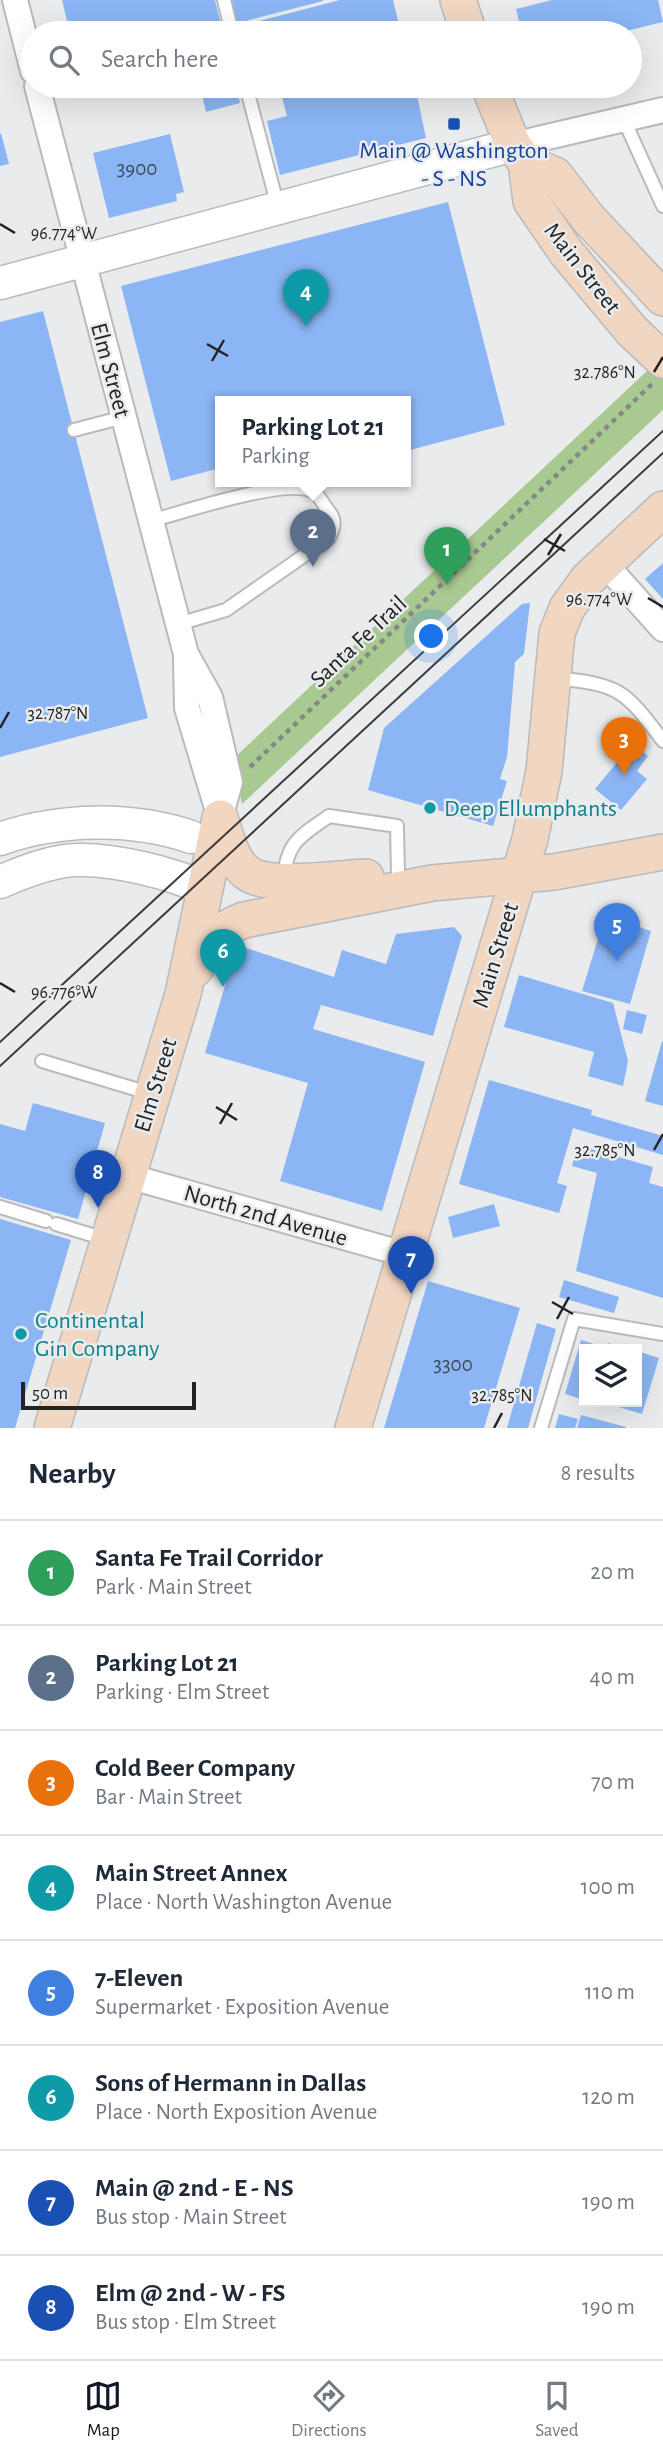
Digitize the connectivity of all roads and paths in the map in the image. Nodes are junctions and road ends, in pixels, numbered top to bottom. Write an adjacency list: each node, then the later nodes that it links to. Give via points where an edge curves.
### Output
1 (15, 0): 6 (street)
2 (224, 0): 4 (lane)
3 (458, 0): 5 (main road)
4 (229, 21)
5 (465, 21)
6 (21, 24)
7 (40, 98): 15 (street, Elm Street)
8 (249, 98): 14 (lane)
9 (494, 98): 12 (main road, Main Street)
10 (663, 110): 11 (street)
11 (624, 120): 12 (street); 13 (lane)
12 (520, 154): 14 (street); 17 (main road, Main Street, via 555,175 588,218); 18 (main road, Main Street, via 531,201)
13 (663, 206)
14 (278, 210): 15 (street)
15 (82, 261): 16 (street); 19 (street, Elm Street)
16 (0, 283)
17 (663, 298)
18 (658, 371): 28 (path, Santa Fe Trail)
19 (124, 417): 20 (lane); 22 (street, Elm Street)
20 (74, 430)
21 (663, 509): 23 (main road, Main Street)
22 (150, 521): 24 (street, Elm Street); 24 (lane, via 273,488 294,487 313,491 333,516 335,528 329,538 226,610)
23 (605, 564): 25 (street); 26 (main road, Main Street, via 567,608 557,633)
24 (178, 624): 29 (street, Elm Street, via 186,654 187,708)
25 (663, 629)
26 (553, 678): 27 (lane, via 608,684 631,698); 35 (main road, Main Street, via 544,771)
27 (663, 741)
28 (247, 770)
29 (220, 818): 30 (street); 36 (main road, via 232,851 246,872 262,880); 39 (main road, Elm Street)
30 (191, 836): 31 (street, via 150,826 89,824 22,831); 33 (street, via 161,843 99,845)
31 (0, 839)
32 (663, 852): 35 (main road)
33 (78, 859): 37 (street); 39 (street, via 171,875)
34 (398, 876): 36 (main road); 36 (lane, via 397,825 329,816 292,843); 38 (main road)
35 (519, 876): 38 (main road); 46 (main road, Main Street)
36 (284, 880)
37 (0, 882)
38 (432, 883): 40 (main road, via 228,926 203,953)
39 (205, 889): 40 (main road, Elm Street)
40 (183, 994): 42 (main road, Elm Street)
41 (42, 1061): 42 (lane)
42 (153, 1094): 43 (main road, Elm Street)
43 (128, 1175): 45 (main road, Elm Street); 46 (street, North 2nd Avenue)
44 (0, 1207): 45 (lane)
45 (108, 1240): 48 (main road, Elm Street)
46 (404, 1254): 49 (main road, Main Street)
47 (663, 1334): 50 (lane, via 573,1319)
48 (52, 1428)
49 (353, 1428)
50 (541, 1428)

